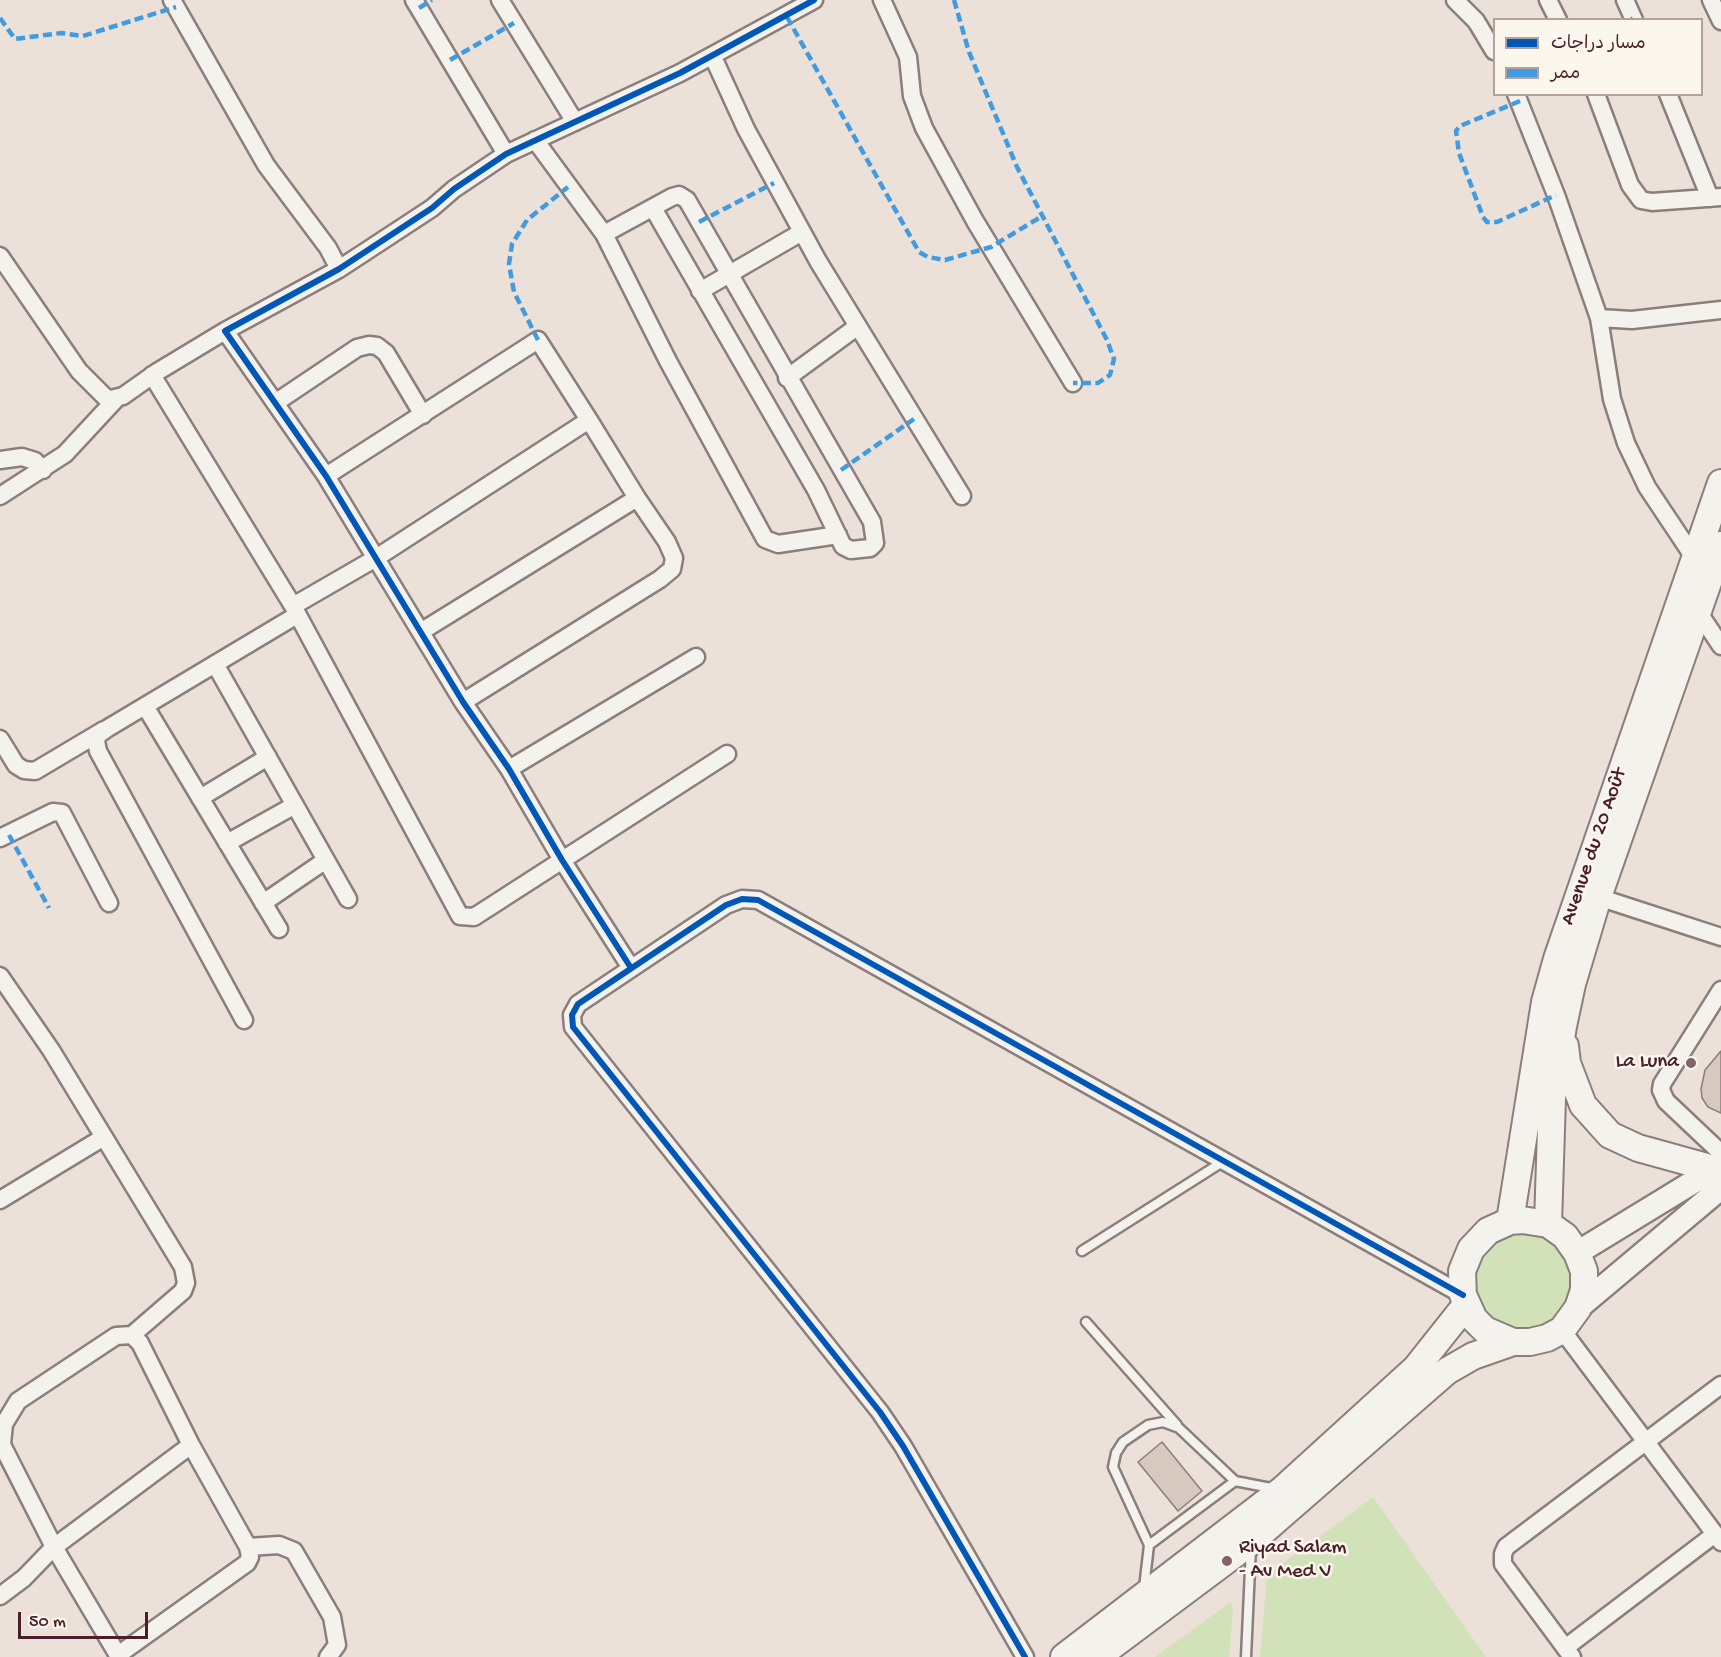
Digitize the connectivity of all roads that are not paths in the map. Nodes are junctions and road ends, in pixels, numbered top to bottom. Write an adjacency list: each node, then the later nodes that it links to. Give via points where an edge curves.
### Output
1 (172, 0): 26 (street, via 266,165 328,248)
2 (414, 0): 20 (street)
3 (500, 0): 18 (street)
4 (814, 0): 14 (street)
5 (882, 0): 35 (street, via 908,57 912,96 924,128)
6 (1455, 0): 13 (street, via 1476,21)
7 (1548, 0): 10 (street)
8 (1625, 0): 11 (street)
9 (1711, 0): 12 (street)
10 (1557, 18)
11 (1633, 18)
12 (1721, 21)
13 (1493, 49)
14 (712, 57): 18 (street); 23 (street)
15 (1517, 96): 30 (street)
16 (1597, 96): 21 (street, via 1634,194 1641,200)
17 (1669, 96): 21 (street)
18 (575, 122): 19 (street)
19 (535, 141): 20 (street); 24 (street)
20 (506, 154): 26 (street)
21 (1716, 197)
22 (653, 208): 24 (street); 27 (street, via 672,197 683,196); 28 (street)
23 (802, 232): 27 (street); 31 (street)
24 (604, 234): 47 (street, via 765,539 778,544)
25 (0, 256): 36 (street, via 80,370 105,397)
26 (339, 269): 32 (street)
27 (728, 274): 28 (street); 34 (street)
28 (700, 291): 47 (street, via 816,490)
29 (1721, 309): 30 (street, via 1632,320)
30 (1599, 318): 50 (street, via 1612,399 1626,443 1647,487)
31 (858, 326): 34 (street); 45 (street)
32 (225, 332): 33 (street); 37 (street)
33 (152, 375): 36 (street); 51 (street)
34 (788, 378): 47 (street, via 872,522 875,543 865,550 851,550 843,546)
35 (1073, 383)
36 (116, 399): 41 (street, via 85,434)
37 (275, 403): 38 (street, via 357,348 369,345 386,353); 42 (street)
38 (423, 415): 39 (street, via 538,340); 42 (street)
39 (589, 420): 46 (street); 49 (street)
40 (0, 460): 41 (street, via 22,457 35,461)
41 (43, 470): 44 (street)
42 (326, 476): 49 (street)
43 (1721, 483): 50 (main road, Avenue du 20 Août)
44 (0, 496)
45 (962, 496)
46 (637, 498): 53 (street); 57 (street, via 667,542 674,558 672,569)
47 (838, 535)
48 (1721, 545): 52 (main road, Avenue du 20 Août)
49 (376, 558): 51 (street); 53 (street)
50 (1695, 559): 85 (main road, Avenue du 20 Août, via 1557,959 1545,1002)
51 (295, 610): 56 (street); 69 (street, via 460,916 474,917)
52 (1699, 613): 54 (street); 70 (main road, Avenue du 20 Août)
53 (422, 631): 57 (street)
54 (1721, 646)
55 (696, 657): 63 (street)
56 (215, 664): 58 (street); 62 (street)
57 (464, 702): 63 (street)
58 (145, 706): 59 (street); 64 (street)
59 (108, 728): 60 (street, via 34,771 16,765); 79 (street, via 97,738 98,751)
60 (0, 739)
61 (727, 754): 69 (street)
62 (268, 757): 64 (street); 65 (street)
63 (509, 770): 69 (street)
64 (200, 798): 67 (street)
65 (295, 805): 67 (street); 68 (street)
66 (0, 838): 72 (street, via 53,812 62,813)
67 (227, 843): 73 (street)
68 (326, 860): 71 (street); 73 (street)
69 (562, 860): 76 (street)
70 (1598, 897): 75 (street); 80 (main road, Avenue du 20 Août)
71 (348, 899)
72 (110, 903)
73 (263, 903): 74 (street)
74 (279, 929)
75 (1721, 937)
76 (632, 968): 82 (street, via 726,905 742,899 758,900); 112 (street, via 578,1004 572,1015 573,1027 880,1412)
77 (0, 976): 81 (street)
78 (1721, 990): 83 (street, via 1661,1090)
79 (244, 1020)
80 (1563, 1026): 83 (main road, via 1567,1063 1583,1105 1610,1135 1638,1148); 86 (main road, Avenue du 20 Août, via 1552,1098)
81 (104, 1137): 84 (street); 93 (street, via 185,1274 183,1291)
82 (1224, 1161): 87 (lane); 89 (street)
83 (1719, 1169): 88 (main road); 90 (main road)
84 (0, 1200)
85 (1510, 1221): 86 (main road); 89 (main road, via 1488,1231 1471,1249 1462,1271)
86 (1548, 1224): 88 (main road, via 1565,1236)
87 (1083, 1251)
88 (1578, 1253): 90 (main road, via 1584,1271 1584,1290)
89 (1464, 1300): 94 (main road, via 1485,1330); 101 (main road, via 1416,1368)
90 (1578, 1308): 92 (main road)
91 (1086, 1322): 96 (lane)
92 (1562, 1330): 94 (main road, via 1547,1338); 98 (street)
93 (132, 1335): 97 (street, via 116,1336 18,1401 4,1424); 99 (street, via 144,1349)
94 (1513, 1342): 103 (main road, via 1473,1356 1447,1371)
95 (1721, 1385): 98 (street)
96 (1179, 1428): 100 (lane); 104 (lane, via 1163,1422 1148,1425 1123,1442 1116,1454 1113,1467)
97 (1, 1442): 105 (street)
98 (1646, 1443): 102 (street); 109 (street, via 1513,1541 1503,1554 1503,1564)
99 (191, 1445): 105 (street); 106 (street)
100 (1234, 1481): 101 (lane); 104 (lane)
101 (1282, 1490): 108 (main road)
102 (1718, 1538): 109 (street)
103 (1251, 1541): 114 (main road); 115 (lane)
104 (1149, 1545): 108 (lane)
105 (54, 1547): 107 (street); 110 (street)
106 (248, 1547): 110 (street, via 247,1563); 111 (street, via 279,1545 294,1551 332,1617 337,1645)
107 (0, 1596)
108 (1143, 1596): 113 (main road)
109 (1568, 1653)
110 (118, 1656)
111 (328, 1657)
112 (1025, 1657)
113 (1064, 1657)
114 (1097, 1657)
115 (1246, 1657)

